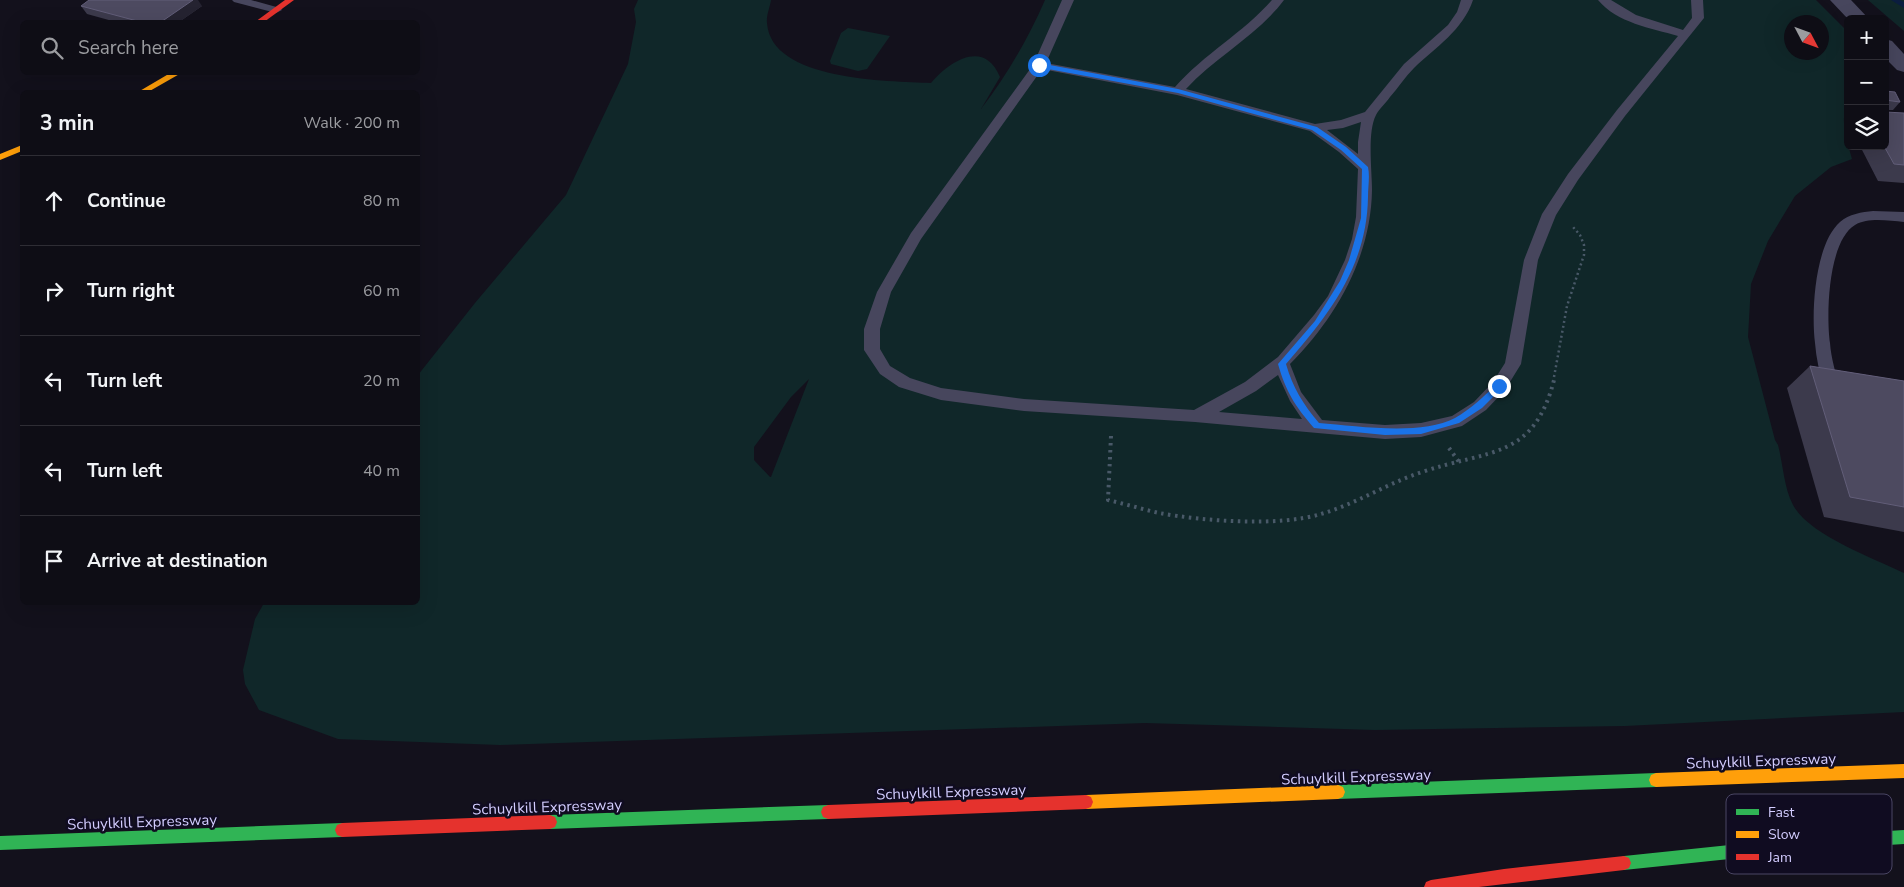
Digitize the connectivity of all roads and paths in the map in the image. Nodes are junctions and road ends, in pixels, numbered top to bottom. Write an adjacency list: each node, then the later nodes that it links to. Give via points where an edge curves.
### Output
1 (238, 0): 9 (lane)
2 (290, 0): 9 (main road)
3 (1068, 0): 14 (lane)
4 (1278, 0): 18 (lane)
5 (1467, 0): 19 (lane, via 1452,27 1408,67)
6 (1604, 0): 12 (lane, via 1623,13)
7 (1697, 0): 12 (lane, via 1698,18)
8 (1840, 0): 10 (street)
9 (276, 10): 11 (main road)
10 (1855, 15)
11 (262, 20)
12 (1686, 34): 28 (lane, via 1578,169 1546,220 1531,260 1513,364 1499,386 1480,406 1456,421 1421,430 1385,432)
13 (1889, 50): 15 (street)
14 (1039, 65): 18 (lane); 27 (lane, via 916,236 884,292 872,330 872,350 885,370 906,383 941,394 1024,405)
15 (1904, 66)
16 (172, 75): 17 (main road)
17 (146, 90)
18 (1178, 91): 20 (lane)
19 (1369, 115): 20 (lane, via 1343,124); 23 (lane, via 1364,142)
20 (1315, 128): 23 (lane)
21 (20, 149): 22 (main road)
22 (0, 157)
23 (1365, 168): 25 (lane, via 1364,218 1344,282 1317,323)
24 (1904, 217): 26 (lane, via 1854,220 1844,226 1834,240 1821,318)
25 (1282, 364): 27 (lane, via 1252,385); 28 (lane, via 1288,386)
26 (1831, 388)
27 (1195, 416): 28 (lane)
28 (1317, 426)
29 (1904, 771): 30 (main road, Schuylkill Expressway)
30 (0, 843)
31 (1726, 852): 32 (main road)
32 (1431, 887)

